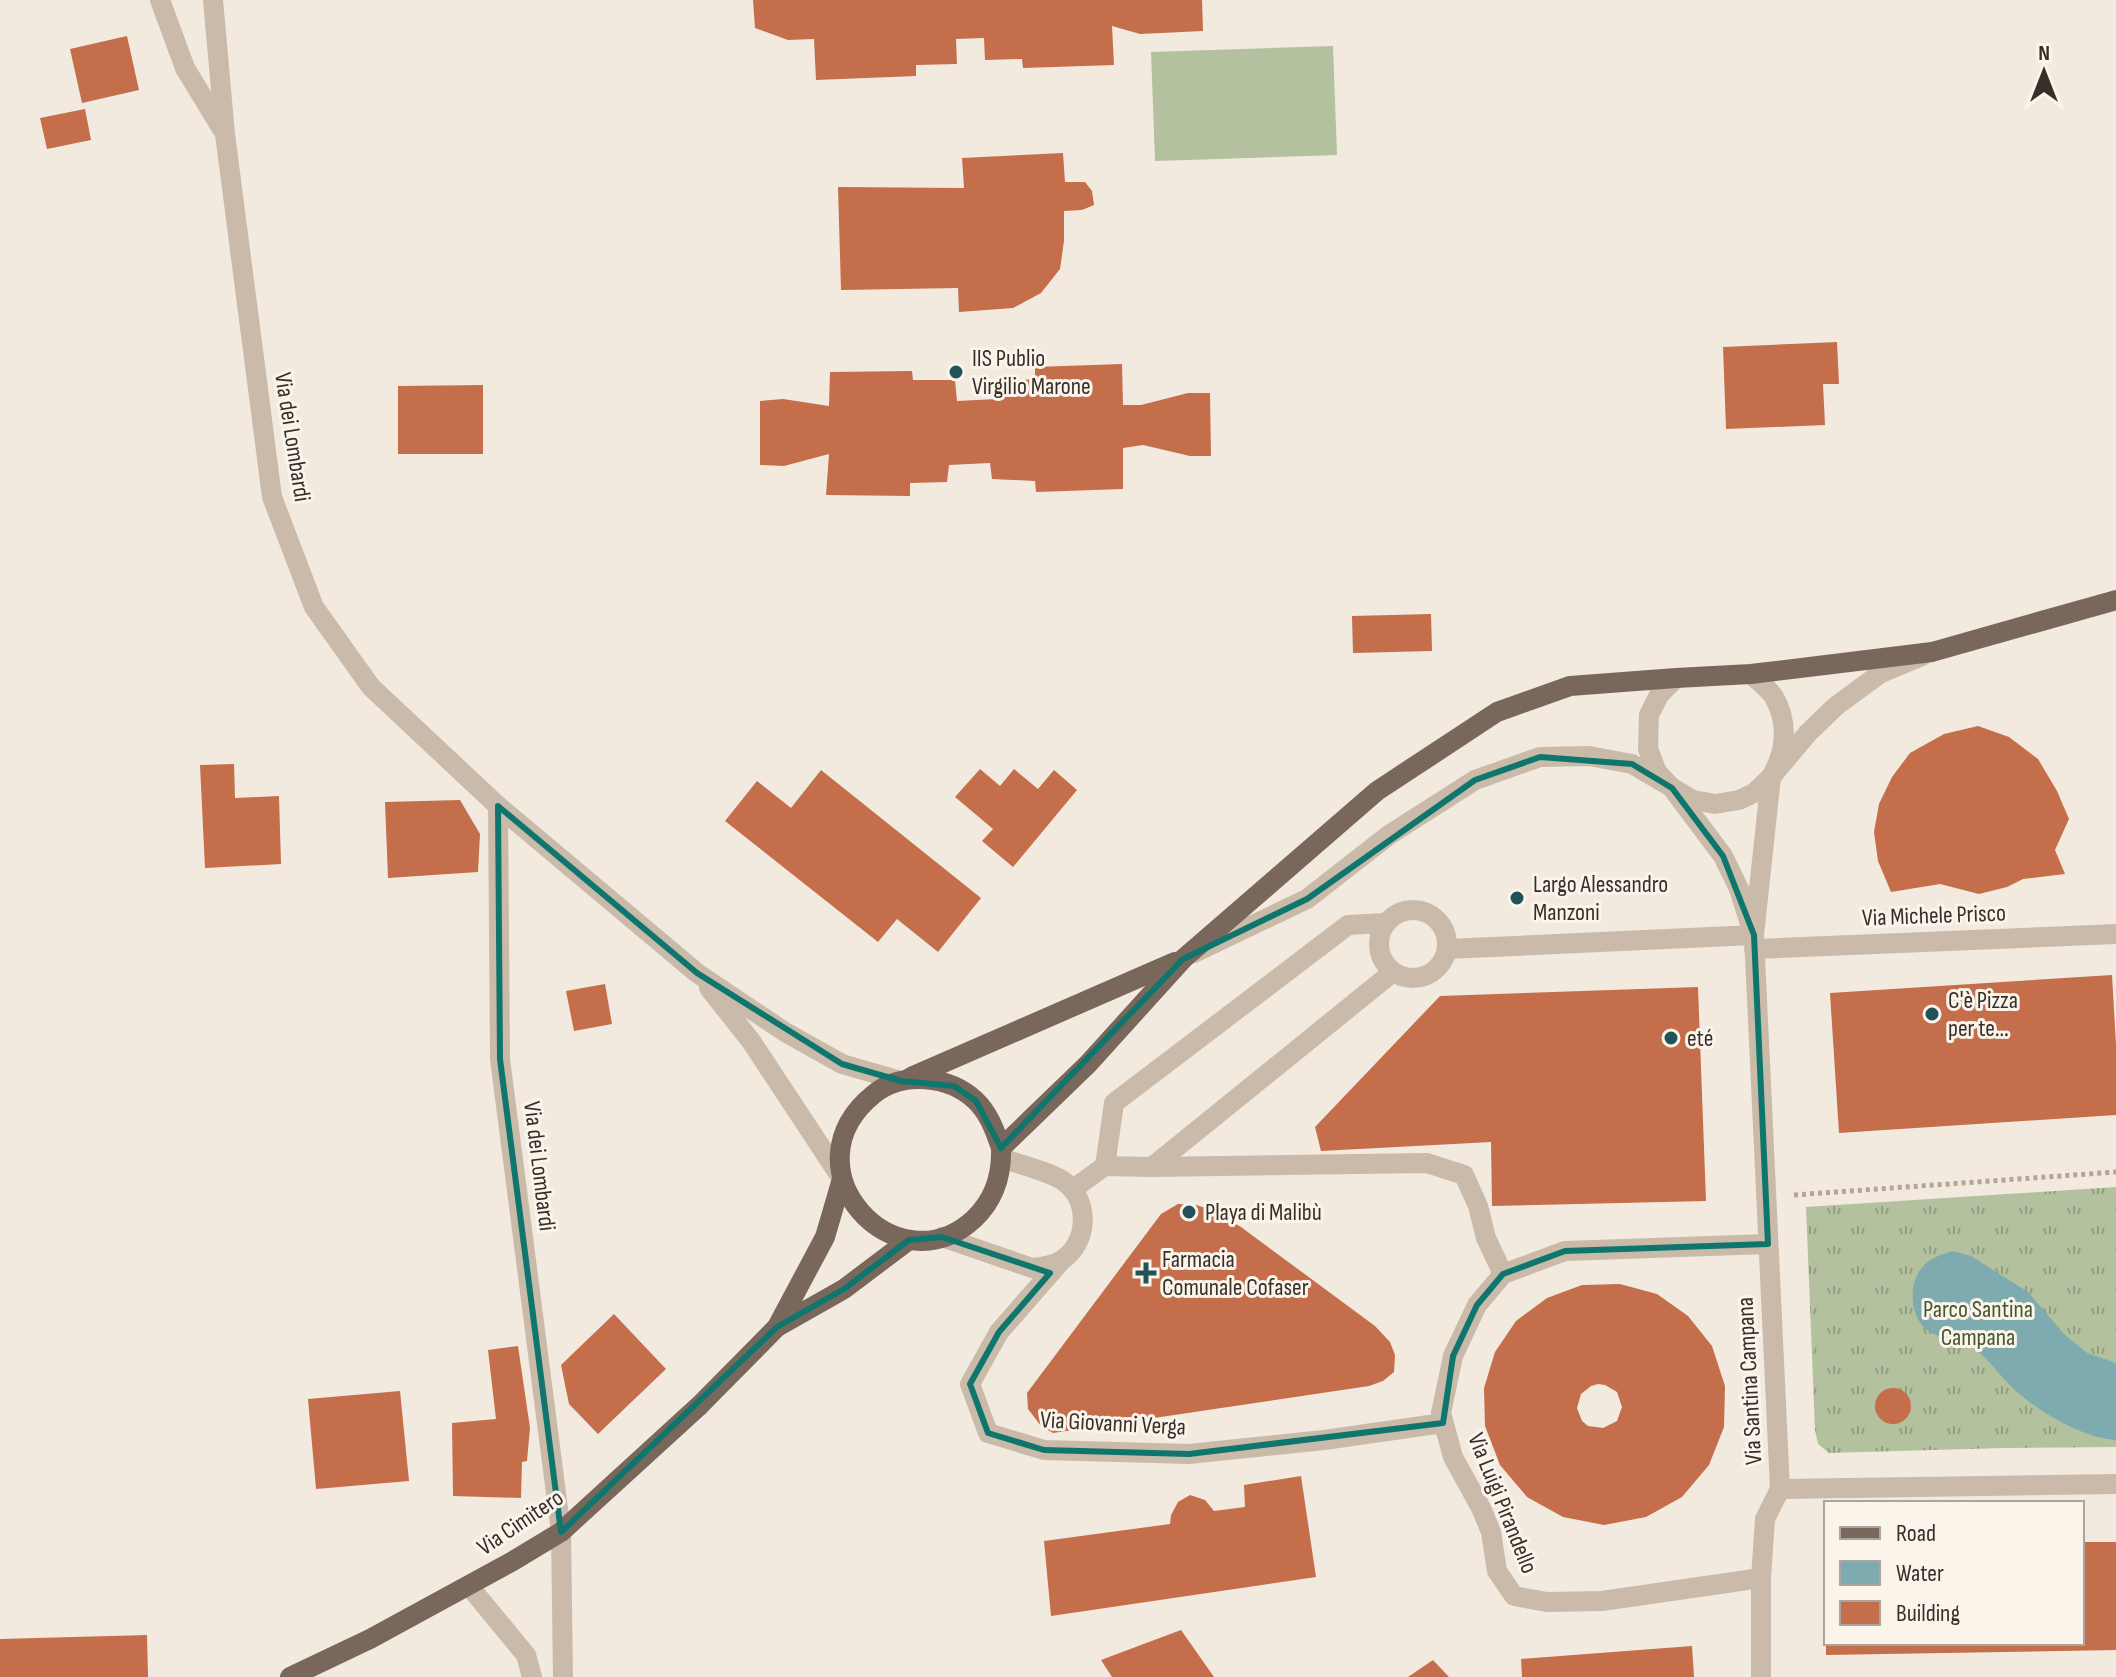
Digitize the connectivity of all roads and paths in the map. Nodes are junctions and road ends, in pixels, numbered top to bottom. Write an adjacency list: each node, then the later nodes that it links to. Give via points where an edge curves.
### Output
1 (160, 0): 3 (street, via 185,68)
2 (213, 0): 3 (street, Via dei Lombardi)
3 (225, 134): 10 (street, Via dei Lombardi, via 272,497 314,607 371,687)
4 (2116, 600): 5 (main road)
5 (1932, 652): 6 (main road); 8 (street, via 1881,673 1836,706)
6 (1751, 674): 7 (main road); 8 (street, via 1773,696 1785,728 1780,761)
7 (1676, 678): 9 (street, via 1649,715 1648,749 1657,772); 15 (main road, via 1570,686 1497,712 1377,791)
8 (1771, 777): 9 (street, via 1754,793 1715,804); 13 (street)
9 (1672, 788): 13 (street, via 1723,856); 15 (street, via 1632,764 1589,756 1540,757 1475,780 1389,835 1307,899)
10 (498, 806): 17 (street, Via dei Lombardi); 35 (street, Via dei Lombardi, via 500,1059)
11 (1386, 923): 14 (street, via 1405,911 1427,913 1443,928); 16 (street, via 1379,954); 20 (street, via 1348,925 1114,1103)
12 (2116, 934): 13 (street, Via Michele Prisco)
13 (1754, 942): 14 (street, Via Michele Prisco); 25 (street, Via Santina Campana)
14 (1447, 949): 16 (street, via 1437,970 1427,976 1403,978)
15 (1183, 959): 18 (main road); 19 (main road)
16 (1393, 972): 21 (street)
17 (697, 973): 18 (street, Via dei Lombardi, via 842,1064); 23 (street, Via dei Lombardi, via 751,1041)
18 (901, 1081): 19 (main road, via 928,1079 954,1086 976,1101 992,1123); 23 (main road, via 859,1107 845,1129 839,1154)
19 (1001, 1153): 24 (street); 26 (main road, via 997,1184 985,1208 966,1226)
20 (1105, 1166): 21 (street); 24 (street)
21 (1152, 1167): 30 (street, via 1427,1163 1464,1175)
22 (2116, 1172): 25 (path)
23 (842, 1179): 27 (main road, via 866,1220); 31 (main road, Via Cimitero, via 825,1237)
24 (1073, 1189): 29 (street, via 1084,1220 1074,1249)
25 (1766, 1197): 28 (street, Via Santina Campana)
26 (942, 1237): 27 (main road); 29 (street, via 1032,1268)
27 (909, 1240): 31 (main road, Via Cimitero, via 844,1289)
28 (1768, 1244): 30 (street, Via Luigi Pirandello, via 1565,1251); 34 (street, Via Santina Campana)
29 (1061, 1261): 32 (street, Via Giovanni Verga, via 999,1332 970,1384 988,1433 1044,1450 1189,1454)
30 (1503, 1274): 32 (street, Via Luigi Pirandello, via 1477,1305 1453,1356)
31 (777, 1327): 35 (main road, Via Cimitero)
32 (1443, 1423): 36 (street, Via Luigi Pirandello, via 1453,1457 1491,1532 1497,1571 1514,1596 1547,1602 1602,1601)
33 (2116, 1484): 34 (street, Via Santina Campana)
34 (1780, 1489): 36 (street, via 1765,1519)
35 (561, 1532): 37 (main road, Via Cimitero); 40 (street, Via dei Lombardi)
36 (1761, 1578): 41 (street)
37 (469, 1586): 38 (main road, Via Cimitero); 39 (street, via 526,1655)
38 (290, 1677)
39 (532, 1677)
40 (563, 1677)
41 (1761, 1677)

